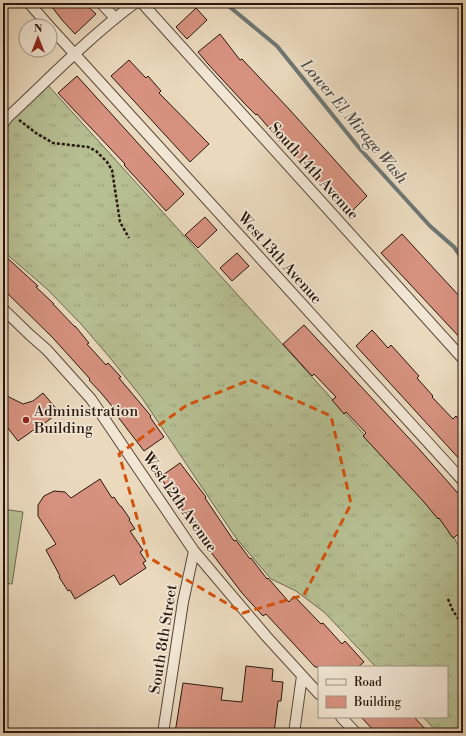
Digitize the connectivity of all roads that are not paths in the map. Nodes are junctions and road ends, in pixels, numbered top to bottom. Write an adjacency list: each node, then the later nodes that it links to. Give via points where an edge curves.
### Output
1 (29, 3): 5 (street, West 13th Avenue)
2 (101, 3): 6 (street)
3 (134, 3): 6 (street)
4 (142, 3): 11 (street, South 14th Avenue)
5 (43, 18)
6 (115, 18): 8 (street)
7 (58, 35): 8 (street, West 13th Avenue)
8 (75, 54): 9 (street); 12 (street, West 13th Avenue)
9 (3, 124)
10 (3, 309): 13 (street, West 12th Avenue, via 47,350 91,399)
11 (463, 359)
12 (463, 481)
13 (194, 551): 14 (street, West 12th Avenue); 17 (street, South 8th Street, via 183,602)
14 (302, 676): 15 (street, West 12th Avenue); 18 (street)
15 (318, 693)
16 (342, 718): 19 (street)
17 (163, 733)
18 (294, 733)
19 (356, 733)

